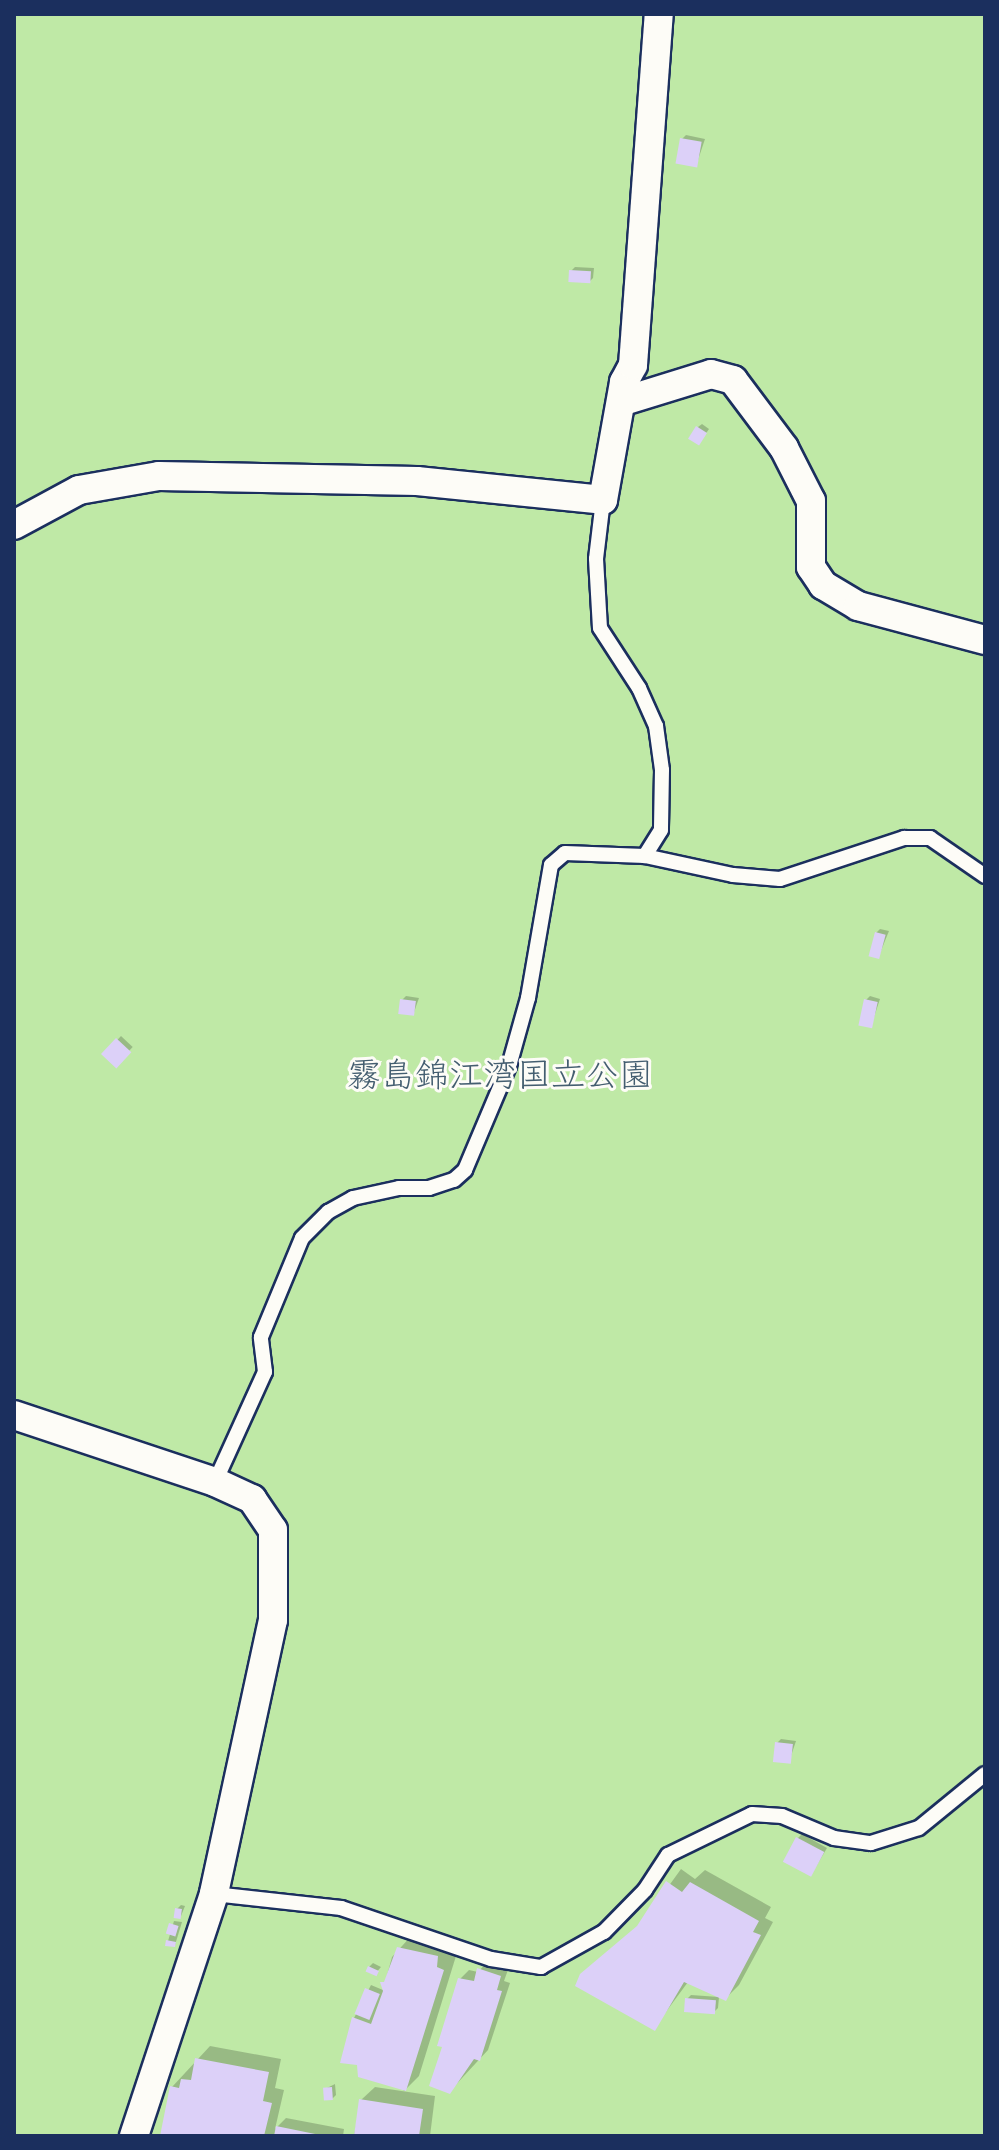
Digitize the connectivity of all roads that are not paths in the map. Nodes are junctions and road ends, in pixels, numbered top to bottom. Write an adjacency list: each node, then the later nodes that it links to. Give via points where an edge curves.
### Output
1 (659, 14): 2 (street, via 633,365 624,382)
2 (624, 401): 3 (street); 5 (street, via 711,374 733,380 784,448 811,501 811,567 823,585 858,606)
3 (603, 500): 4 (street, via 417,481 159,476 79,490); 6 (lane, via 596,559 600,628 639,688 656,726 662,770 661,830)
4 (14, 525)
5 (985, 640)
6 (645, 856): 7 (lane, via 780,879 904,838 930,838); 9 (lane, via 565,853 551,865 528,998 509,1066 465,1170 454,1180 429,1188 353,1198 328,1212 302,1238 261,1337 265,1372)
7 (985, 876)
8 (14, 1415): 9 (street)
9 (215, 1482): 11 (street, via 252,1499 273,1530 273,1620)
10 (985, 1774): 11 (lane, via 919,1828 871,1843 834,1838 782,1816 752,1814 668,1855 645,1890 604,1932 541,1967 491,1959 341,1908)
11 (214, 1894): 12 (street)
12 (134, 2136)

